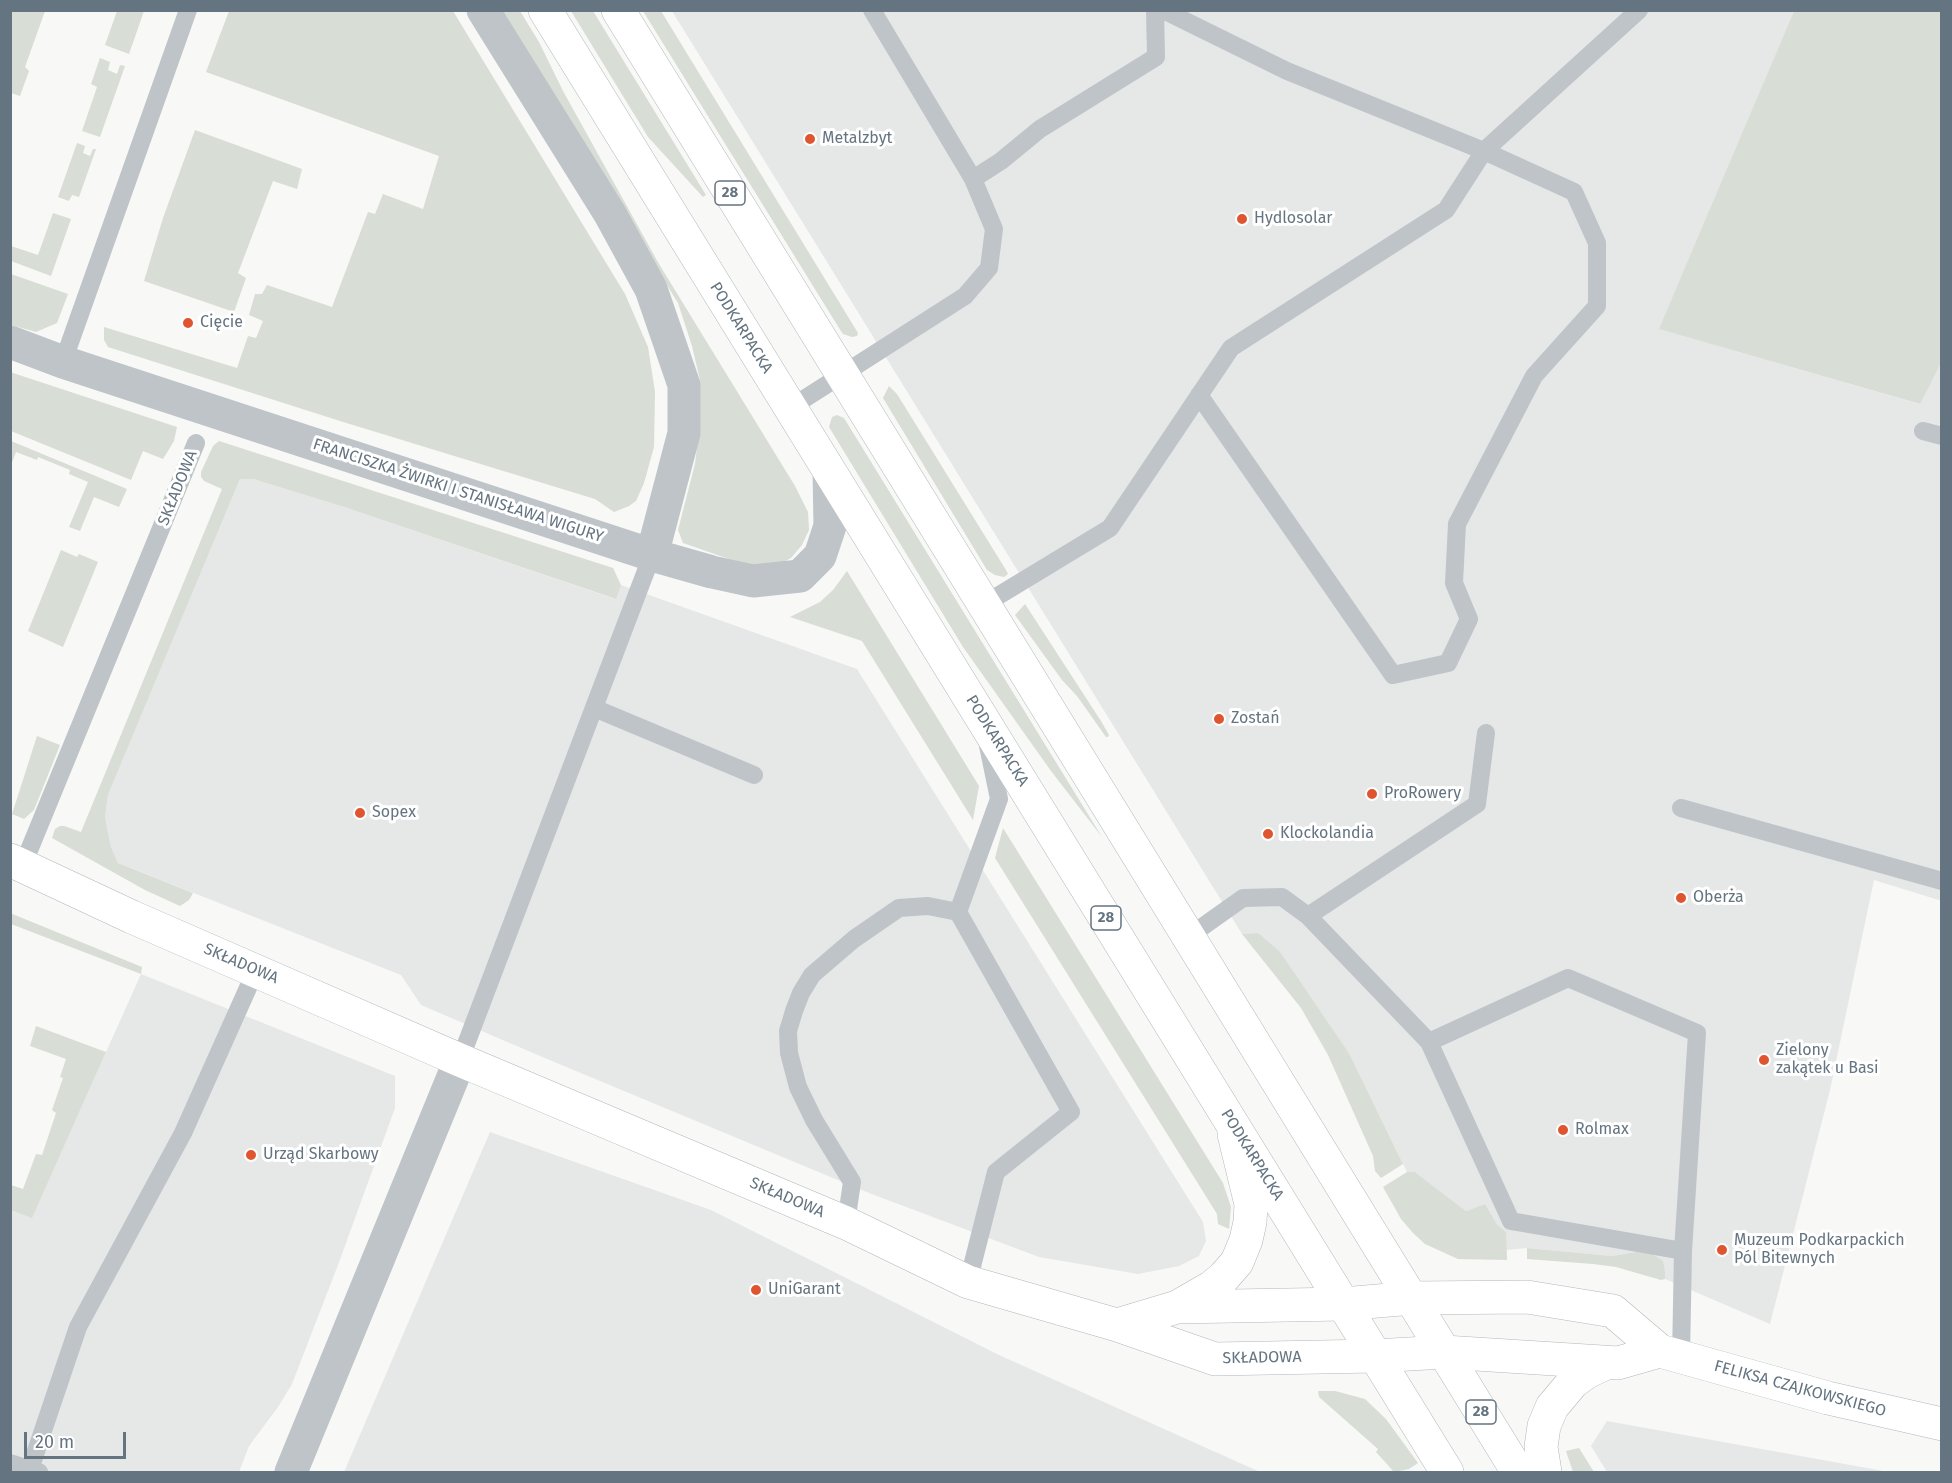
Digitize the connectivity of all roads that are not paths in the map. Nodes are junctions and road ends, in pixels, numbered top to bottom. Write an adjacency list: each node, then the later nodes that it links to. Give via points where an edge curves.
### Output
1 (188, 10): 12 (lane)
2 (483, 10): 20 (street, via 610,214 651,289 684,385 684,433)
3 (545, 10): 15 (main road, PODKARPACKA / 28)
4 (618, 10): 13 (main road, 28)
5 (872, 10): 10 (lane)
6 (1155, 10): 10 (lane, via 1156,57 1040,129)
7 (1163, 10): 9 (lane, via 1287,71)
8 (1639, 10): 9 (lane)
9 (1484, 151): 14 (lane, via 1446,210 1231,348); 14 (lane, via 1574,192 1597,243 1597,306 1534,376 1457,524 1454,583 1469,619 1448,663 1393,675)
10 (973, 178): 13 (lane, via 994,230 989,268 964,296)
11 (10, 342): 12 (street, FRANCISZKA ŻWIRKI I STANISŁAWA WIGURY)
12 (63, 362): 20 (street, FRANCISZKA ŻWIRKI I STANISŁAWA WIGURY)
13 (842, 375): 15 (lane); 21 (main road, 28)
14 (1199, 394): 21 (lane, via 1110,528)
15 (790, 408): 19 (main road, PODKARPACKA / 28)
16 (1923, 431): 17 (lane)
17 (1941, 436)
18 (196, 443): 27 (lane, SKŁADOWA)
19 (829, 471): 20 (street, FRANCISZKA ŻWIRKI I STANISŁAWA WIGURY, via 831,526 820,556 800,576 753,581); 23 (main road, PODKARPACKA / 28)
20 (652, 555): 22 (lane)
21 (983, 606): 31 (main road, 28)
22 (594, 708): 25 (lane); 34 (lane)
23 (981, 716): 29 (lane, via 999,800); 35 (main road, PODKARPACKA / 28)
24 (1486, 733): 30 (lane, via 1478,804)
25 (754, 775)
26 (1682, 808): 28 (lane)
27 (17, 863): 32 (main road, SKŁADOWA)
28 (1941, 881)
29 (958, 912): 36 (lane, via 928,906 899,908 812,975 797,1002 788,1031 789,1053 798,1087 814,1120 852,1182); 38 (lane, via 1071,1112 996,1172)
30 (1308, 916): 31 (lane, via 1282,897 1243,898); 33 (lane)
31 (1188, 938): 39 (main road, 28)
32 (256, 970): 34 (main road, SKŁADOWA); 49 (lane, via 183,1133 78,1327)
33 (1429, 1042): 37 (lane, via 1510,1221); 37 (lane, via 1568,978 1697,1033)
34 (460, 1060): 36 (main road, SKŁADOWA); 50 (street)
35 (1230, 1121): 40 (main road, PODKARPACKA / 28); 41 (main road, via 1249,1193 1251,1212 1246,1240 1237,1262 1224,1276)
36 (846, 1223): 38 (main road, SKŁADOWA)
37 (1683, 1251): 44 (lane)
38 (968, 1282): 42 (main road, SKŁADOWA)
39 (1412, 1298): 40 (main road, FELIKSA CZAJKOWSKIEGO); 43 (main road, 28); 44 (main road, FELIKSA CZAJKOWSKIEGO, via 1527,1297 1613,1311)
40 (1343, 1304): 41 (main road); 45 (main road, PODKARPACKA / 28)
41 (1177, 1306): 42 (main road)
42 (1117, 1325): 45 (main road, SKŁADOWA, via 1215,1359)
43 (1444, 1352): 45 (main road, SKŁADOWA); 46 (main road); 52 (main road, 28)
44 (1670, 1354): 46 (main road); 47 (main road, FELIKSA CZAJKOWSKIEGO, via 1828,1398)
45 (1375, 1356): 51 (main road, PODKARPACKA / 28)
46 (1606, 1363): 53 (main road, via 1573,1382 1552,1407 1541,1447)
47 (1941, 1424)
48 (10, 1463): 49 (lane)
49 (34, 1471)
50 (291, 1473)
51 (1448, 1473)
52 (1518, 1473)
53 (1545, 1473)

